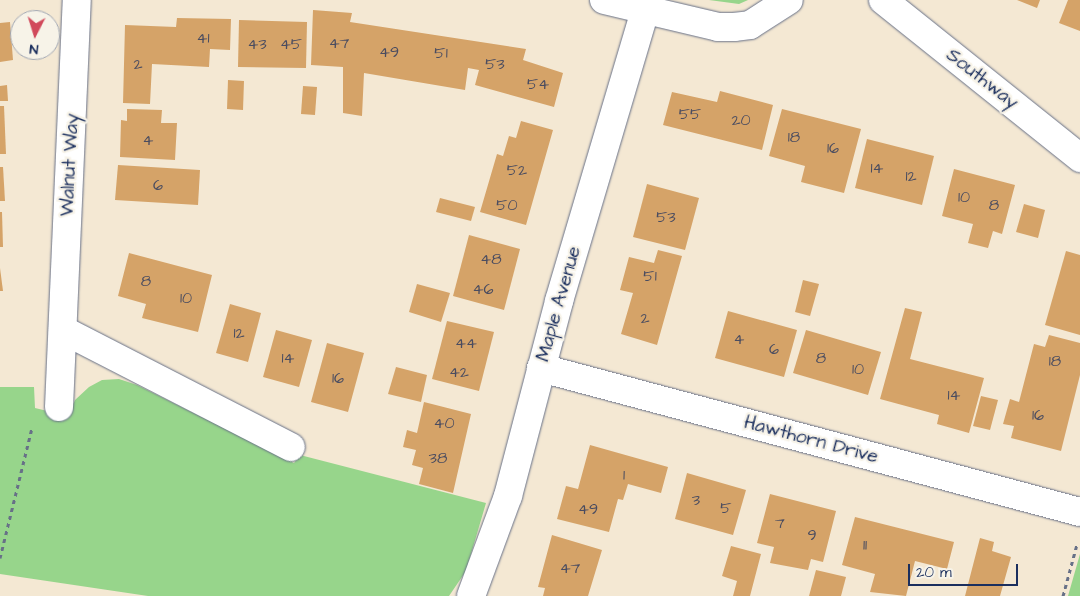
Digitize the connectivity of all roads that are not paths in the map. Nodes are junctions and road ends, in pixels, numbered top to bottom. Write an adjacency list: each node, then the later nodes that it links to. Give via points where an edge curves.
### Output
1 (77, 0): 7 (street, Walnut Way)
2 (604, 0): 5 (street)
3 (789, 0): 5 (street, via 750,25 734,28)
4 (883, 0): 6 (street, Southway)
5 (645, 11): 8 (street, Maple Avenue)
6 (1080, 158)
7 (63, 330): 9 (street, Walnut Way); 10 (street)
8 (541, 368): 11 (street, Hawthorn Drive); 12 (street, Maple Avenue, via 508,496)
9 (59, 407)
10 (291, 447)
11 (1080, 512)
12 (471, 596)

